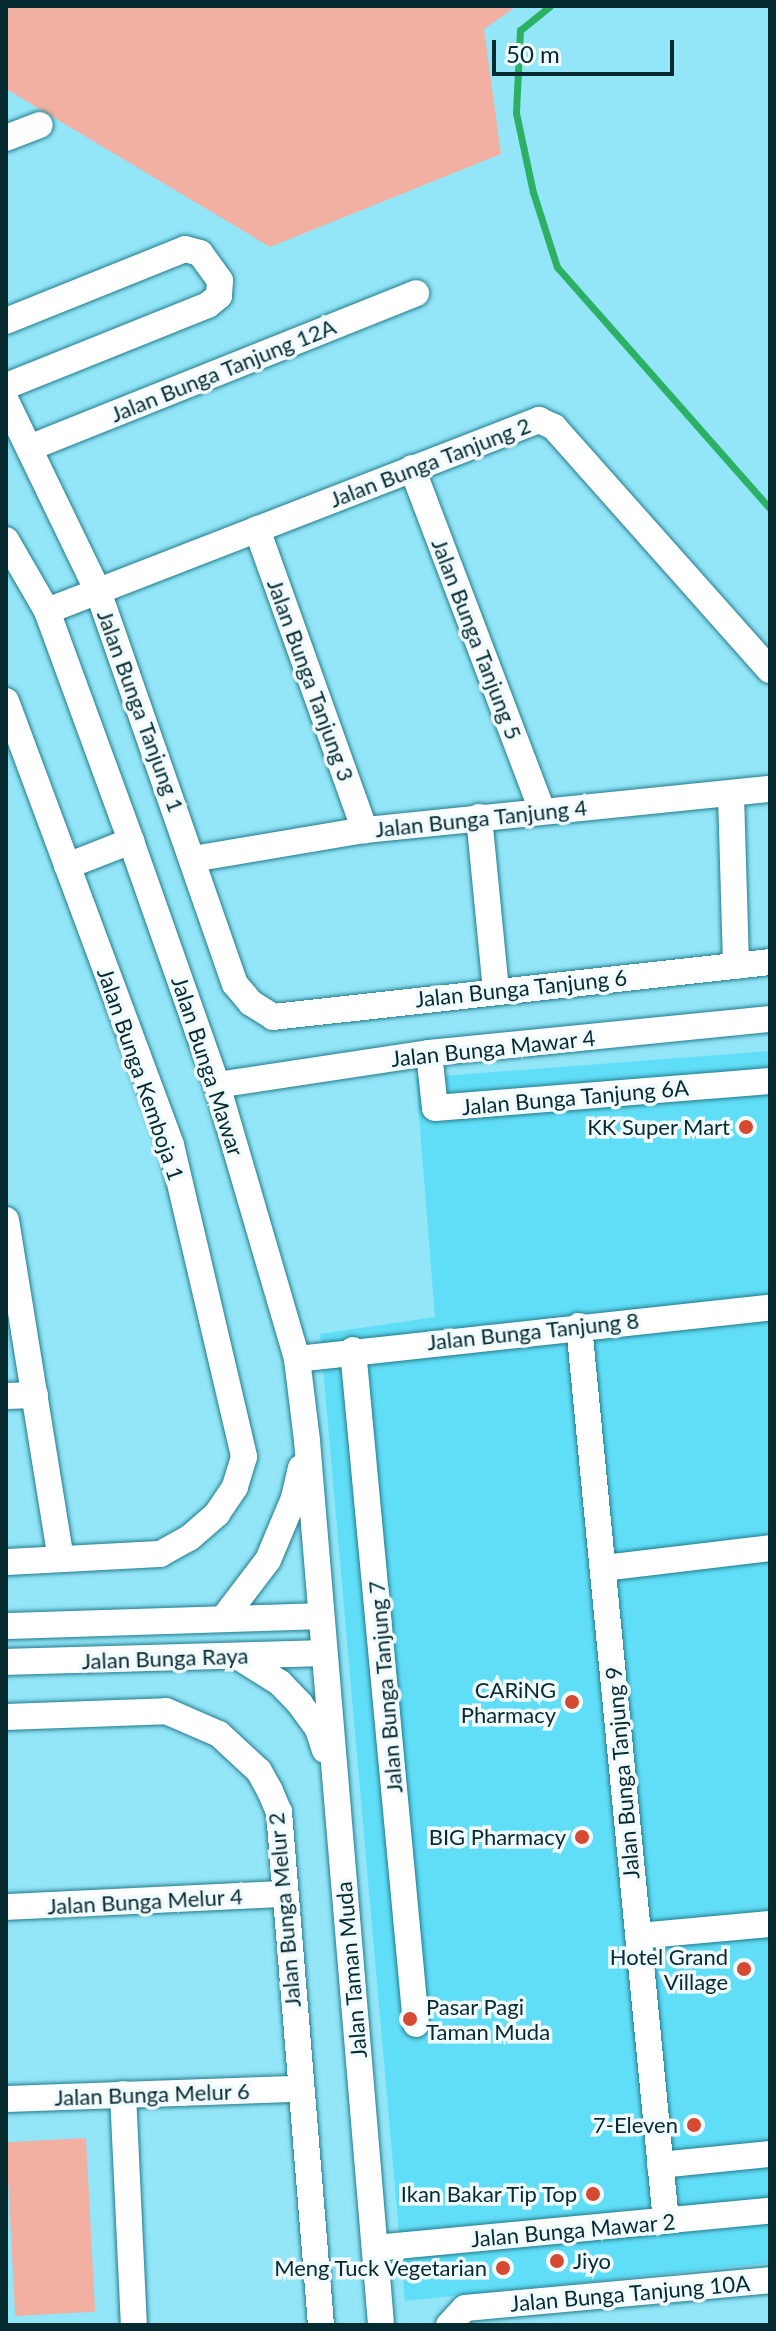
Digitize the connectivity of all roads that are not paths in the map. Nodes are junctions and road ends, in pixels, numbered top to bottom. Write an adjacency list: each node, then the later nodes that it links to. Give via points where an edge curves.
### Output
1 (40, 125): 2 (street)
2 (6, 138)
3 (416, 293): 7 (street, Jalan Bunga Tanjung 12A)
4 (6, 321): 5 (street, via 185,249 200,253 220,281 219,296 208,305)
5 (6, 386)
6 (6, 401): 7 (street, Jalan Bunga Tanjung 1)
7 (29, 448): 11 (street, Jalan Bunga Tanjung 1)
8 (412, 468): 9 (street, Jalan Bunga Tanjung 2); 13 (street, Jalan Bunga Tanjung 2, via 522,424 539,420 554,427); 17 (street, Jalan Bunga Tanjung 5)
9 (257, 529): 11 (street, Jalan Bunga Tanjung 2); 19 (street, Jalan Bunga Tanjung 3)
10 (6, 540): 12 (street, Jalan Bunga Mawar)
11 (98, 591): 12 (street, Jalan Bunga Tanjung 2); 21 (street, Jalan Bunga Tanjung 1)
12 (47, 611): 20 (street, Jalan Bunga Mawar)
13 (770, 670)
14 (6, 701): 22 (street, Jalan Bunga Kemboja 1)
15 (770, 789): 16 (street, Jalan Bunga Tanjung 4)
16 (731, 795): 17 (street, Jalan Bunga Tanjung 4); 24 (street)
17 (542, 810): 18 (street, Jalan Bunga Tanjung 4)
18 (479, 817): 19 (street, Jalan Bunga Tanjung 4); 25 (street)
19 (365, 830): 21 (street, Jalan Bunga Tanjung 4)
20 (131, 841): 22 (street); 30 (street, Jalan Bunga Mawar)
21 (193, 859): 26 (street, Jalan Bunga Tanjung 1, via 235,984)
22 (67, 866): 40 (street, Jalan Bunga Kemboja 1, via 171,1145 244,1457 235,1487 217,1514 189,1538 160,1554)
23 (770, 962): 24 (street, Jalan Bunga Tanjung 6)
24 (736, 966): 25 (street, Jalan Bunga Tanjung 6)
25 (496, 990): 26 (street, Jalan Bunga Tanjung 6)
26 (273, 1017)
27 (770, 1019): 28 (street, Jalan Bunga Mawar 4)
28 (429, 1053): 29 (street, Jalan Bunga Tanjung 6A, via 435,1108); 30 (street, Jalan Bunga Mawar 4)
29 (770, 1081)
30 (217, 1085): 35 (street, Jalan Bunga Mawar)
31 (7, 1226): 36 (street)
32 (770, 1308): 33 (street, Jalan Bunga Tanjung 8)
33 (579, 1326): 34 (street, Jalan Bunga Tanjung 8); 42 (street, Jalan Bunga Tanjung 9)
34 (353, 1350): 35 (street, Jalan Bunga Tanjung 8); 55 (street, Jalan Bunga Tanjung 7)
35 (297, 1359): 38 (street, Jalan Bunga Mawar)
36 (35, 1395): 37 (street); 40 (street)
37 (6, 1396)
38 (307, 1441): 43 (street, Jalan Bunga Mawar); 44 (street, via 294,1498 275,1545)
39 (770, 1548): 42 (street)
40 (61, 1559): 41 (street)
41 (6, 1562)
42 (603, 1568): 54 (street, Jalan Bunga Tanjung 9)
43 (320, 1616): 44 (street, Jalan Bunga Raya); 46 (street, Jalan Taman Muda)
44 (223, 1619): 45 (street, Jalan Bunga Raya)
45 (6, 1626)
46 (323, 1653): 47 (street, Jalan Bunga Raya); 50 (street, Jalan Taman Muda)
47 (237, 1656): 48 (street, Jalan Bunga Raya); 50 (street, via 280,1683 300,1704 318,1729)
48 (6, 1662)
49 (6, 1717): 51 (street, Jalan Bunga Melur 2, via 166,1711 219,1734 259,1771 275,1801)
50 (334, 1776): 63 (street, Jalan Taman Muda)
51 (284, 1894): 52 (street, Jalan Bunga Melur 4); 56 (street, Jalan Bunga Melur 2)
52 (6, 1907)
53 (770, 1924): 54 (street)
54 (638, 1936): 60 (street, Jalan Bunga Tanjung 9)
55 (416, 2024)
56 (299, 2089): 57 (street, Jalan Bunga Melur 6); 66 (street, Jalan Bunga Melur 2)
57 (123, 2094): 58 (street, Jalan Bunga Melur 6); 65 (street)
58 (6, 2099)
59 (770, 2154): 60 (street)
60 (660, 2165): 62 (street, Jalan Bunga Tanjung 9)
61 (770, 2211): 62 (street, Jalan Bunga Mawar 2)
62 (666, 2221): 63 (street, Jalan Bunga Mawar 2)
63 (375, 2248): 67 (street, Jalan Taman Muda)
64 (770, 2280): 68 (street, Jalan Bunga Tanjung 10A, via 465,2308)
65 (134, 2325)
66 (321, 2325)
67 (381, 2325)
68 (449, 2325)

